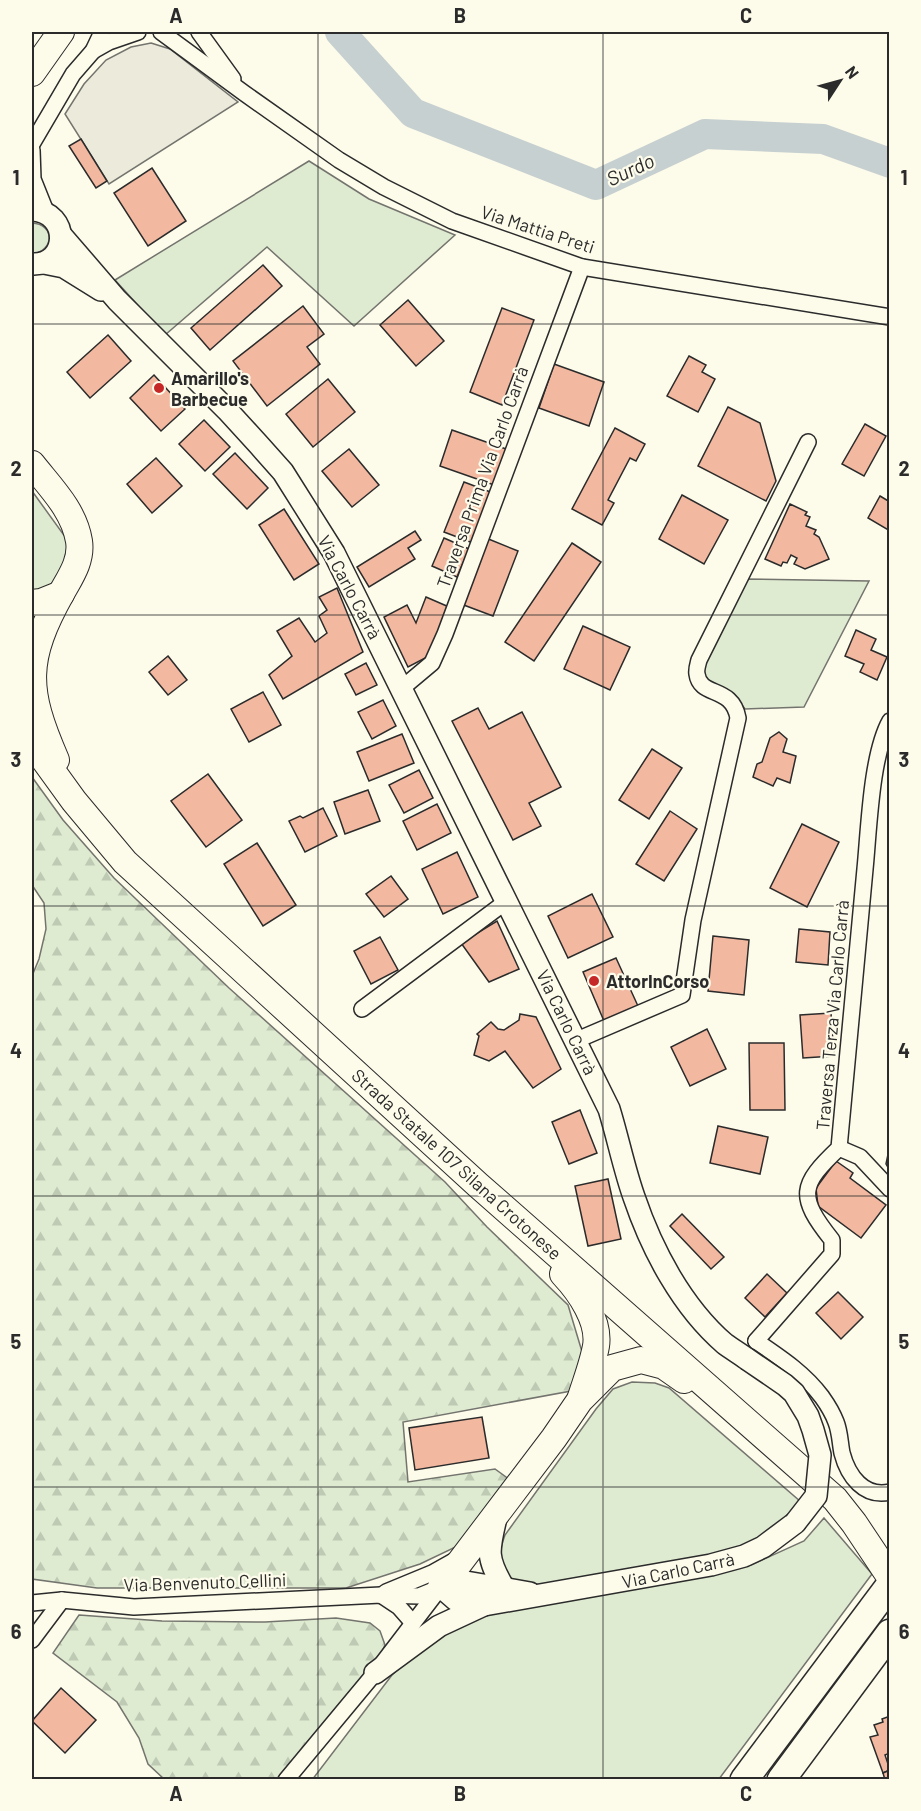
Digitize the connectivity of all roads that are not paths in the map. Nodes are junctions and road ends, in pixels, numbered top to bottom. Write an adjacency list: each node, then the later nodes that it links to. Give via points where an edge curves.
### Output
1 (61, 32): 7 (highway)
2 (102, 32): 6 (street)
3 (138, 32): 6 (street)
4 (161, 32): 8 (street, Via Mattia Preti)
5 (199, 32): 8 (street, Via Mattia Preti)
6 (93, 51): 9 (street, via 74,74)
7 (32, 73)
8 (244, 93): 14 (street, Via Mattia Preti, via 339,160 394,192 452,221)
9 (32, 144)
10 (32, 150): 11 (street)
11 (39, 212): 12 (main road, Via Carlo Carrà, via 54,219)
12 (61, 235): 13 (main road, via 52,258); 15 (main road, Via Carlo Carrà)
13 (38, 263): 15 (main road, Via Carlo Carrà, via 64,267)
14 (582, 267): 16 (street, Via Mattia Preti); 21 (street, Traversa Prima Via Carlo Carrà, via 445,634 432,663)
15 (117, 300): 21 (main road, Via Carlo Carrà, via 283,472 334,553)
16 (890, 317)
17 (808, 442): 27 (street, via 699,660 696,674 700,683 729,698 738,718 693,920 682,995)
18 (32, 464): 19 (highway, via 67,508 79,542 77,566)
19 (61, 594): 20 (highway); 24 (highway, via 41,631 33,658 33,692 43,729)
20 (32, 603)
21 (401, 689): 25 (main road, Via Carlo Carrà)
22 (890, 721): 28 (street, Traversa Terza Via Carlo Carrà, via 878,757 870,815)
23 (32, 743): 24 (highway, Strada Statale 107 Silana Crotonese)
24 (74, 801): 29 (highway, Strada Statale 107 Silana Crotonese, via 125,862)
25 (507, 901): 26 (street); 27 (main road, Via Carlo Carrà)
26 (363, 1009)
27 (577, 1040): 31 (main road, Via Carlo Carrà, via 609,1109 633,1195 661,1260 694,1311 724,1343)
28 (839, 1148): 30 (street, via 860,1157); 31 (street, Traversa Terza Via Carlo Carrà, via 810,1178 807,1199 818,1223 832,1240 831,1254)
29 (478, 1185): 32 (highway, via 574,1286 593,1320 596,1345); 33 (highway, Strada Statale 107 Silana Crotonese)
30 (890, 1189)
31 (752, 1350): 34 (street, via 795,1367 824,1400 836,1422 843,1456 853,1479 866,1491); 42 (main road, Via Carlo Carrà, bridge, via 794,1393 808,1416 820,1455 816,1496 795,1523 744,1556)
32 (580, 1400): 33 (highway, via 612,1368 641,1360 664,1366); 35 (highway)
33 (742, 1418): 37 (highway, Strada Statale 107 Silana Crotonese, via 835,1499)
34 (890, 1492)
35 (497, 1516): 36 (highway); 40 (main road, via 489,1547 493,1570)
36 (467, 1553): 39 (highway); 41 (street, Via Benvenuto Cellini)
37 (890, 1577)
38 (890, 1585): 51 (highway)
39 (441, 1587): 40 (main road, Via Carlo Carrà, via 466,1582); 41 (street, Via Benvenuto Cellini); 45 (main road, Via Carlo Carrà, via 456,1600); 46 (street)
40 (504, 1588): 42 (main road, Via Carlo Carrà)
41 (381, 1595): 43 (street, Via Benvenuto Cellini, via 134,1607); 46 (street)
42 (542, 1596): 45 (main road, Via Carlo Carrà)
43 (62, 1600): 44 (street, Via Benvenuto Cellini); 48 (street)
44 (32, 1603)
45 (484, 1605): 49 (main road, via 439,1626)
46 (413, 1623): 49 (street)
47 (887, 1636): 52 (highway)
48 (32, 1640)
49 (375, 1672): 50 (street)
50 (286, 1779)
51 (744, 1779)
52 (781, 1779)

